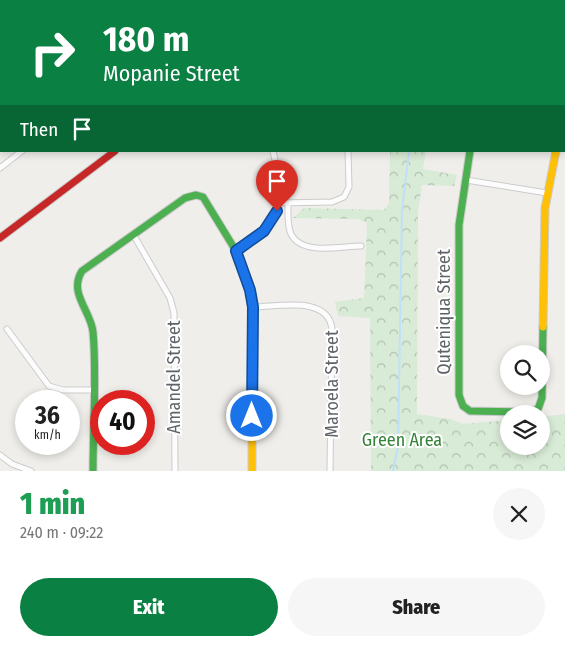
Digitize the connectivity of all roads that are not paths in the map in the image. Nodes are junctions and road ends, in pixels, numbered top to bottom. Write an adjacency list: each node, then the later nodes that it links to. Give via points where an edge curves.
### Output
1 (21, 152): 7 (street)
2 (114, 152): 13 (street)
3 (273, 152): 10 (street)
4 (348, 152): 11 (street, via 349,187 344,197 332,202)
5 (470, 152): 8 (street, Quteniqua Street)
6 (556, 152): 9 (street)
7 (0, 168)
8 (466, 180): 9 (street); 9 (street, Quteniqua Street, via 460,225 460,400 470,411 529,412 538,408 542,398)
9 (547, 193)
10 (279, 203): 11 (street); 15 (street, via 269,226)
11 (288, 203): 14 (street, via 291,234 300,244 309,247)
12 (133, 234): 15 (street, via 184,198 196,195 203,197); 19 (street, via 82,271 76,283 93,331); 25 (street, Amandel Street, via 170,298 174,313)
13 (0, 238)
14 (361, 246)
15 (236, 251): 16 (street)
16 (253, 307): 26 (street); 27 (street, Maroela Street, via 313,306 325,311 330,318)
17 (7, 329): 18 (street, via 49,386 63,390)
18 (90, 390)
19 (93, 390)
20 (0, 455): 22 (street)
21 (92, 455): 24 (street)
22 (22, 470): 23 (street)
23 (31, 471)
24 (92, 471)
25 (175, 471)
26 (252, 471)
27 (330, 471)

